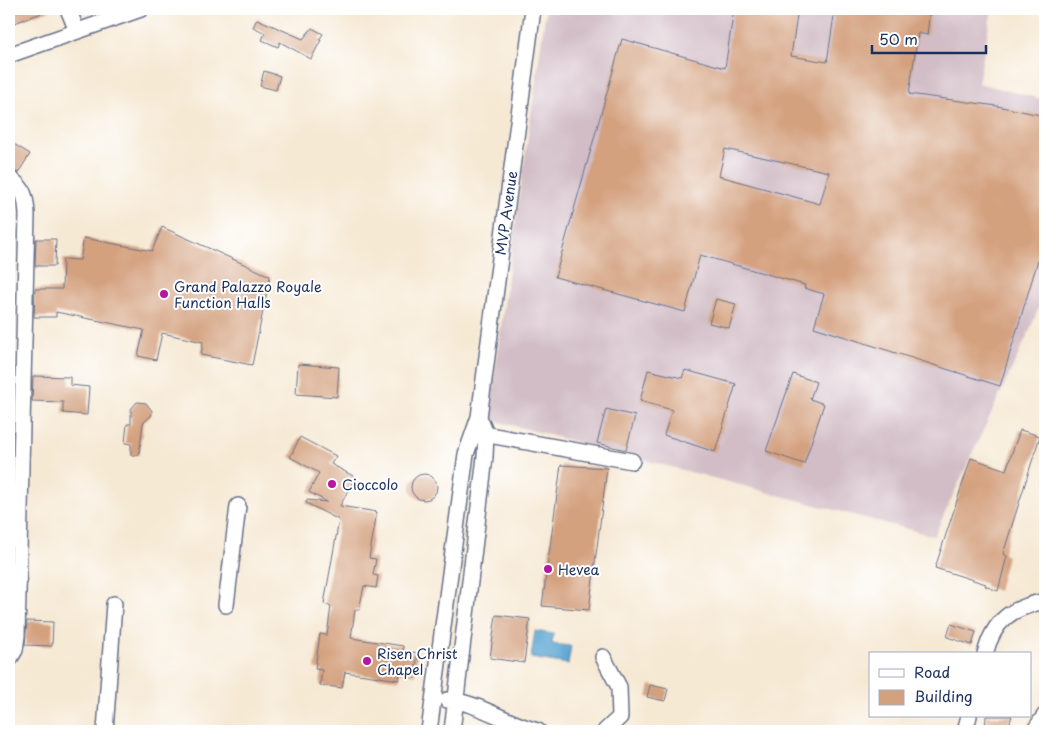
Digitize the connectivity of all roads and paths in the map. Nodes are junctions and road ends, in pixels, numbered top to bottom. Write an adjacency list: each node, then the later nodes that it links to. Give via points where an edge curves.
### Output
1 (68, 9): 4 (street)
2 (141, 9): 4 (street)
3 (533, 9): 7 (street, MVP Avenue)
4 (77, 31): 5 (street)
5 (9, 55)
6 (9, 178): 19 (street, via 20,185 27,208 17,636)
7 (480, 428): 8 (street, MVP Avenue); 9 (street, MVP Avenue); 10 (street)
8 (466, 454): 9 (street); 15 (street, MVP Avenue)
9 (485, 457): 16 (street, MVP Avenue)
10 (632, 461)
11 (238, 506): 14 (street)
12 (1045, 600): 17 (street, via 1011,612 997,626)
13 (114, 604): 24 (street)
14 (226, 605)
15 (441, 630): 16 (street); 20 (street, MVP Avenue)
16 (464, 633): 21 (street, MVP Avenue)
17 (986, 652)
18 (603, 657): 28 (street, via 619,688 620,717)
19 (9, 660)
20 (433, 699): 21 (street); 25 (street, MVP Avenue)
21 (456, 700): 26 (street, MVP Avenue); 27 (street)
22 (1045, 715): 30 (street)
23 (968, 718): 29 (street)
24 (105, 731)
25 (429, 731)
26 (452, 731)
27 (538, 731)
28 (605, 731)
29 (965, 731)
30 (1034, 731)

